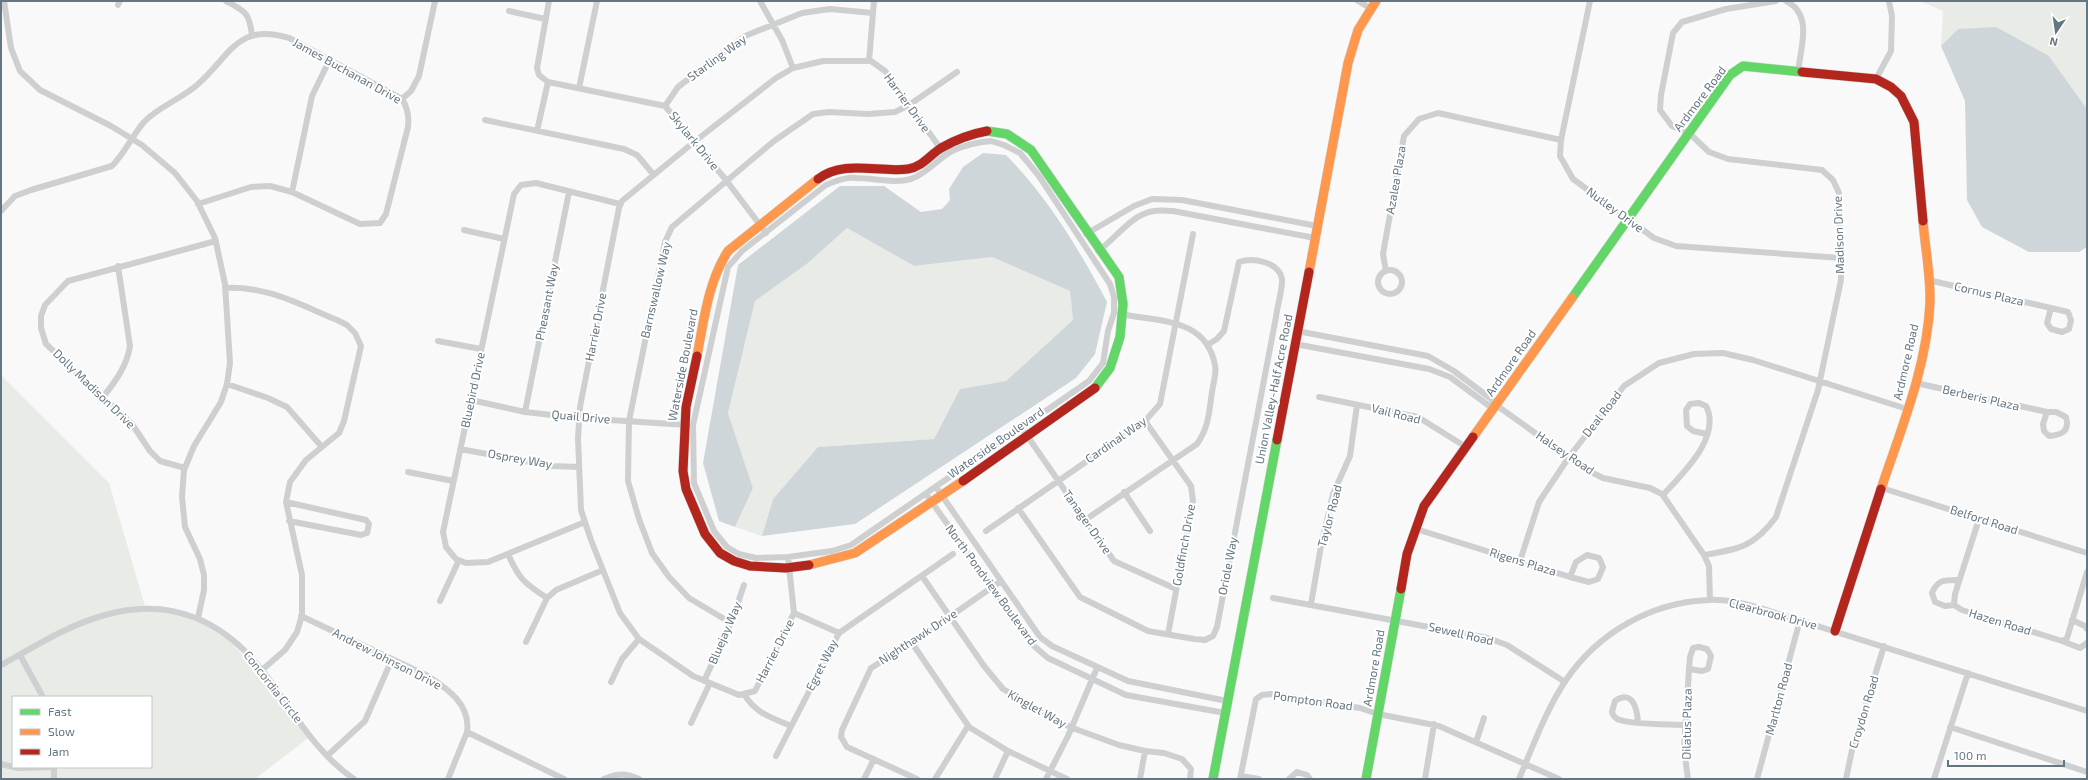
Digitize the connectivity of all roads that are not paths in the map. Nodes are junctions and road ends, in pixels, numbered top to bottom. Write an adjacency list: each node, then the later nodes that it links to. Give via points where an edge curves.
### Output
1 (226, 1): 18 (street, via 242,9 250,18)
2 (435, 1): 27 (street, via 419,76 411,91)
3 (549, 1): 16 (street)
4 (597, 1): 26 (street)
5 (760, 1): 17 (street)
6 (874, 1): 15 (street)
7 (1358, 1): 13 (street)
8 (1590, 1): 34 (street, Nutley Drive)
9 (1776, 1): 32 (street, Madison Drive, via 1726,9 1682,22 1673,33 1660,110 1672,126)
10 (1786, 1): 22 (street, via 1802,15 1804,24)
11 (1889, 1): 24 (street, via 1892,16 1891,51)
12 (3, 2): 33 (street, via 11,48 20,71 40,90)
13 (1373, 4): 46 (street, Union Valley-Half Acre Road, via 1357,30 1348,63)
14 (509, 11): 16 (street)
15 (873, 12): 17 (street, Starling Way, via 830,9 802,13); 20 (street)
16 (545, 19): 25 (street, via 537,68 539,75)
17 (774, 24): 21 (street); 29 (street, Starling Way, via 745,36 678,87)
18 (252, 35): 19 (street, James Buchanan Drive, via 272,33 283,36); 33 (street, James Buchanan Drive, via 241,40 227,52 197,85 144,122)
19 (330, 60): 27 (street, James Buchanan Drive); 39 (street, via 312,96)
20 (869, 61): 21 (street, via 823,61); 28 (street, Harrier Drive, via 885,72)
21 (793, 68): 35 (street, via 776,78)
22 (1798, 71): 24 (street, Ardmore Road); 32 (street, Ardmore Road, via 1743,66 1730,75)
23 (956, 72): 28 (street, Barnswallow Way)
24 (1876, 79): 60 (street, Ardmore Road, via 1891,86 1906,102 1914,122)
25 (548, 82): 26 (street, Skylark Drive); 31 (street)
26 (579, 88): 29 (street, Skylark Drive)
27 (402, 99): 39 (street, James Buchanan Drive, via 408,117 408,127 386,214 380,223 360,224)
28 (909, 105): 36 (street, Harrier Drive); 38 (street, Barnswallow Way, via 895,112 813,114 774,141)
29 (665, 106): 35 (street, Skylark Drive)
30 (485, 120): 31 (street)
31 (537, 131): 37 (street, via 624,149 637,155)
32 (1689, 133): 44 (street, Ardmore Road); 57 (street, Madison Drive, via 1709,152 1728,158 1822,170 1833,180 1839,193)
33 (134, 139): 41 (street, via 175,173); 43 (street, James Buchanan Drive, via 112,166 16,196)
34 (1561, 140): 44 (street, Nutley Drive, via 1560,156 1573,180); 59 (street, Azalea Plaza, via 1438,113 1419,119 1404,136 1383,254)
35 (694, 142): 37 (street); 38 (street, Skylark Drive)
36 (943, 153): 45 (street, Waterside Boulevard, via 909,169 841,168 826,174); 48 (street, Waterside Boulevard, via 965,135 987,131 1007,134 1031,150); 49 (street, Waterside Boulevard, via 927,172 910,179 890,181 855,177 840,179 826,185); 51 (street, Waterside Boulevard, via 991,141 1020,153 1039,176)
37 (654, 175): 42 (street)
38 (726, 180): 45 (street, Skylark Drive); 84 (street, Barnswallow Way, via 672,227 665,242)
39 (292, 192): 41 (street, James Buchanan Drive, via 270,186 250,187)
40 (569, 192): 42 (street, Bluebird Drive); 53 (street, Bluebird Drive, via 536,183 521,185 514,194); 81 (street, Pheasant Way)
41 (198, 204): 54 (street)
42 (620, 204): 83 (street, Harrier Drive)
43 (1, 211)
44 (1627, 220): 57 (street, Nutley Drive, via 1654,238 1676,246); 79 (street, Ardmore Road)
45 (759, 225): 49 (street, Skylark Drive); 86 (street, Waterside Boulevard, via 728,251 719,265 711,289)
46 (1317, 226): 48 (street, via 1182,200 1152,200 1134,206); 52 (street, Union Valley-Half Acre Road)
47 (464, 230): 53 (street)
48 (1089, 232): 51 (street); 55 (street, Waterside Boulevard)
49 (766, 234): 87 (street, Waterside Boulevard, via 742,251 728,267)
50 (1193, 234): 64 (street, Cardinal Way)
51 (1080, 238): 56 (street, Waterside Boulevard)
52 (1315, 238): 55 (street, via 1173,211 1154,211 1141,216 1122,229); 65 (street, Union Valley-Half Acre Road)
53 (504, 239): 70 (street, Bluebird Drive)
54 (216, 241): 58 (street, Dolly Madison Drive); 61 (street)
55 (1101, 249): 56 (street); 63 (street, Waterside Boulevard, via 1119,277 1123,294)
56 (1092, 255): 63 (street, Waterside Boulevard, via 1110,284)
57 (1841, 258): 72 (street, Madison Drive, via 1841,280)
58 (118, 266): 75 (street, via 130,346 128,359); 75 (street, Dolly Madison Drive, via 68,281 45,305 41,316 41,328 46,344)
59 (1386, 271)
60 (1928, 280): 62 (street, Cornus Plaza); 73 (street, Ardmore Road, via 1930,302 1927,335)
61 (225, 288): 74 (street, via 230,363); 91 (street, via 245,287 268,292 337,320 356,334 362,346 344,420 339,433)
62 (2051, 308): 62 (street, via 2068,312 2071,320 2069,329 2062,332 2050,330 2047,324)
63 (1119, 314): 64 (street); 88 (street, Waterside Boulevard, via 1108,331 1103,363 1089,381); 90 (street, Waterside Boulevard, via 1113,362 1107,375 1084,397)
64 (1176, 324): 69 (street, via 1194,330); 85 (street, Cardinal Way, via 1160,404)
65 (1297, 331): 67 (street, Halsey Road); 68 (street, Union Valley-Half Acre Road)
66 (438, 341): 70 (street)
67 (1356, 342): 71 (street, via 1359,348); 79 (street, Halsey Road, via 1428,356 1466,380)
68 (1295, 344): 71 (street, Halsey Road); 172 (street, Union Valley-Half Acre Road)
69 (1207, 345): 95 (street, via 1216,365 1206,432 1197,444); 151 (street, Oriole Way, via 1224,331 1239,262 1258,261 1278,271 1282,279 1217,627 1213,636 1205,640)
70 (481, 349): 77 (street, Bluebird Drive)
71 (1355, 354): 79 (street, Halsey Road, via 1428,369 1450,377 1488,405)
72 (1820, 382): 80 (street, Deal Road); 94 (street, Deal Road, via 1723,353 1694,354 1659,363 1624,386); 120 (street, Madison Drive, via 1776,517 1764,534 1736,550)
73 (1916, 383): 80 (street, Ardmore Road); 82 (street, Berberis Plaza)
74 (227, 384): 91 (street, via 287,407); 97 (street, via 221,402 194,446)
75 (103, 396): 97 (street, Dolly Madison Drive, via 132,424 160,461)
76 (1319, 397): 78 (street, Vail Road)
77 (471, 400): 81 (street, Quail Drive); 93 (street, Bluebird Drive)
78 (1357, 405): 92 (street, Vail Road, via 1418,417); 138 (street, Taylor Road, via 1350,456 1333,494)
79 (1496, 405): 92 (street, Ardmore Road); 94 (street, Halsey Road)
80 (1907, 410): 102 (street, Ardmore Road)
81 (525, 412): 83 (street, Quail Drive)
82 (2047, 412): 82 (street, via 2056,412 2066,418 2068,424 2065,432 2059,436 2049,436 2044,431 2043,424)
83 (579, 418): 84 (street, Quail Drive); 96 (street, Harrier Drive)
84 (629, 421): 86 (street, Quail Drive); 147 (street, Barnswallow Way, via 628,481 652,554 689,598)
85 (1145, 421): 95 (street, Goldfinch Drive); 99 (street, Cardinal Way)
86 (683, 425): 87 (street, Quail Drive); 124 (street, Waterside Boulevard, via 683,474 688,494 709,541 719,553 746,567)
87 (693, 426): 121 (street, Waterside Boulevard, via 694,483 714,531 728,547 739,554 756,558)
88 (1021, 427): 90 (street, Tanager Drive); 101 (street, Waterside Boulevard)
89 (1707, 434): 89 (street, via 1711,414 1706,406 1699,403 1690,404 1686,410 1687,426 1693,431); 105 (street, via 1697,458)
90 (1028, 436): 99 (street, Tanager Drive); 106 (street, Waterside Boulevard)
91 (322, 447): 107 (street, via 306,460 290,482)
92 (1466, 447): 114 (street, Ardmore Road, via 1424,506)
93 (460, 449): 96 (street, Osprey Way, via 552,466); 100 (street, Bluebird Drive)
94 (1569, 457): 105 (street, Halsey Road, via 1586,470 1603,478 1650,488); 123 (street, Deal Road, via 1539,502)
95 (1173, 460): 103 (street); 133 (street, Goldfinch Drive, via 1191,486 1193,501)
96 (579, 467): 113 (street, Harrier Drive, via 581,510)
97 (185, 468): 143 (street, via 182,497 185,527 200,558 204,575 204,590)
98 (408, 472): 100 (street)
99 (1058, 481): 109 (street, Cardinal Way); 111 (street, Tanager Drive)
100 (453, 482): 122 (street, Bluebird Drive, via 443,532 446,547)
101 (936, 487): 104 (street, Waterside Boulevard); 106 (street, North Pondview Boulevard)
102 (1882, 488): 110 (street, Belford Road); 149 (street, Ardmore Road)
103 (1124, 492): 111 (street); 116 (street)
104 (926, 494): 108 (street, North Pondview Boulevard); 121 (street, Waterside Boulevard, via 851,545 832,551)
105 (1663, 495): 120 (street)
106 (942, 496): 108 (street, Waterside Boulevard); 130 (street, North Pondview Boulevard)
107 (286, 502): 112 (street); 112 (street, via 366,520 369,524 367,533 361,535)
108 (932, 502): 124 (street, Waterside Boulevard, via 855,553 839,559); 132 (street, North Pondview Boulevard)
109 (1018, 508): 115 (street, Cardinal Way); 151 (street, Oriole Way, via 1080,597 1148,631)
110 (1978, 519): 117 (street, Belford Road); 129 (street, Hazen Road)
111 (1085, 520): 133 (street, Tanager Drive, via 1114,561)
112 (290, 521): 141 (street, via 302,574)
113 (585, 522): 118 (street); 125 (street, Harrier Drive)
114 (1416, 529): 123 (street, Rigens Plaza); 144 (street, Ardmore Road, via 1407,554)
115 (986, 530)
116 (1150, 531)
117 (2087, 553)
118 (508, 554): 122 (street, via 488,562 466,563); 134 (street, via 516,572 525,583)
119 (953, 554): 127 (street, Egret Way)
120 (1704, 555): 137 (street, via 1709,566)
121 (788, 557): 124 (street)
122 (459, 560): 136 (street)
123 (1520, 561): 128 (street, Rigens Plaza)
124 (789, 567): 140 (street)
125 (603, 570): 134 (street, via 556,590); 152 (street, Harrier Drive, via 620,612)
126 (2087, 572): 146 (street)
127 (922, 576): 142 (street, Kinglet Way); 150 (street, Egret Way)
128 (1570, 577): 128 (street, via 1589,582 1598,578 1603,567 1599,558 1586,555 1576,562)
129 (1959, 580): 139 (street, Hazen Road); 139 (street, via 1942,580 1935,585 1932,593 1935,602 1945,606)
130 (1001, 581): 132 (street, Nighthawk Drive); 161 (street, North Pondview Boulevard, via 1040,637 1052,646)
131 (744, 585): 147 (street, Bluejay Way)
132 (992, 587): 142 (street, Nighthawk Drive); 165 (street, North Pondview Boulevard, via 1034,646 1048,658)
133 (1176, 589): 151 (street, Goldfinch Drive)
134 (547, 598): 154 (street)
135 (1273, 598): 138 (street, Sewell Road)
136 (440, 600)
137 (1710, 600): 145 (street, Clearbrook Drive, via 1745,604); 168 (street, Clearbrook Drive, via 1675,604 1633,620 1607,636 1585,656)
138 (1311, 604): 144 (street, Sewell Road)
139 (1954, 605): 153 (street, Hazen Road, via 1962,610)
140 (794, 613): 150 (street); 170 (street, Harrier Drive, via 755,691)
141 (301, 616): 159 (street, Andrew Johnson Drive); 163 (street, via 296,632 285,650)
142 (950, 617): 155 (street, Nighthawk Drive); 184 (street, Kinglet Way, via 1003,689)
143 (198, 618): 158 (street, Concordia Circle, via 147,608 116,612 90,619); 163 (street, Concordia Circle, via 220,630 243,648)
144 (1395, 619): 168 (street, Sewell Road, via 1488,638 1507,645); 176 (street, Ardmore Road)
145 (1800, 620): 149 (street, Clearbrook Drive); 223 (street, Marlton Road)
146 (2072, 620): 148 (street); 153 (street, via 2067,638)
147 (731, 623): 167 (street, Bluejay Way)
148 (2087, 629)
149 (1835, 631): 157 (street, Clearbrook Drive)
150 (838, 633): 182 (street, Egret Way)
151 (1168, 634)
152 (639, 639): 166 (street, via 622,659); 167 (street, Harrier Drive, via 676,666)
153 (2062, 641): 156 (street, Hazen Road, via 2080,648)
154 (526, 642)
155 (912, 643): 183 (street); 192 (street, Nighthawk Drive, via 871,668 842,730 841,737 847,747)
156 (2087, 643)
157 (1884, 646): 164 (street, Clearbrook Drive); 224 (street, Croydon Road, via 1852,750)
158 (20, 655): 160 (street, Concordia Circle); 171 (street)
159 (392, 659): 186 (street, Andrew Johnson Drive, via 447,688 461,703 468,726); 190 (street, via 365,721)
160 (1, 665)
161 (1097, 668): 165 (street); 169 (street, North Pondview Boulevard, via 1128,681)
162 (1689, 669): 162 (street, via 1693,648 1707,649 1711,656 1708,669); 181 (street, Dilatus Plaza)
163 (262, 670): 190 (street, Concordia Circle)
164 (1968, 673): 174 (street, Clearbrook Drive); 185 (street)
165 (1092, 680): 173 (street, North Pondview Boulevard, via 1126,695); 184 (street)
166 (611, 682)
167 (707, 682): 170 (street, Harrier Drive, via 739,695); 179 (street, Bluejay Way)
168 (1565, 682): 194 (street, Clearbrook Drive)
169 (1182, 692): 172 (street, North Pondview Boulevard); 173 (street)
170 (744, 694): 182 (street, via 751,706)
171 (42, 696)
172 (1227, 701): 175 (street, Union Valley-Half Acre Road)
173 (1179, 705): 175 (street, North Pondview Boulevard)
174 (2087, 712)
175 (1225, 714): 214 (street, Union Valley-Half Acre Road)
176 (1378, 714): 180 (street, Pompton Road); 199 (street, Pompton Road, via 1353,707 1262,694 1256,699); 218 (street, Ardmore Road)
177 (1484, 718): 187 (street)
178 (1638, 722): 178 (street, via 1614,717 1612,709 1615,701 1622,698 1632,701 1636,706); 181 (street)
179 (691, 723)
180 (1434, 724): 187 (street, Pompton Road); 219 (street)
181 (1686, 725): 222 (street, Dilatus Plaza, via 1684,749)
182 (791, 726): 191 (street, Egret Way)
183 (968, 726): 188 (street); 208 (street)
184 (1070, 727): 189 (street, Kinglet Way); 197 (street)
185 (1950, 727): 198 (street); 225 (street)
186 (466, 732): 202 (street, Andrew Johnson Drive); 203 (street)
187 (1476, 742): 194 (street, Pompton Road)
188 (1008, 751): 197 (street); 209 (street)
189 (1145, 751): 212 (street); 213 (street, Kinglet Way, via 1164,753 1182,759 1191,769)
190 (327, 756): 201 (street, Concordia Circle, via 336,767)
191 (776, 756)
192 (874, 760): 206 (street); 207 (street, Nighthawk Drive)
193 (1, 764): 195 (street)
194 (1525, 764): 220 (street, Clearbrook Drive); 221 (street, Pompton Road)
195 (12, 767)
196 (54, 768): 200 (street)
197 (1050, 770): 210 (street); 211 (street)
198 (2087, 772)
199 (1241, 777): 215 (street)
200 (54, 779)
201 (354, 779)
202 (448, 779)
203 (564, 779)
204 (604, 779): 205 (street, via 614,774 629,774)
205 (639, 779)
206 (864, 779)
207 (917, 779)
208 (935, 779)
209 (995, 779)
210 (1046, 779)
211 (1067, 779)
212 (1140, 779)
213 (1190, 779)
214 (1213, 779)
215 (1259, 779)
216 (1289, 779): 217 (street, via 1293,774 1302,772)
217 (1310, 779)
218 (1366, 779)
219 (1425, 779)
220 (1519, 779)
221 (1559, 779)
222 (1688, 779)
223 (1757, 779)
224 (1846, 779)
225 (1934, 779)

